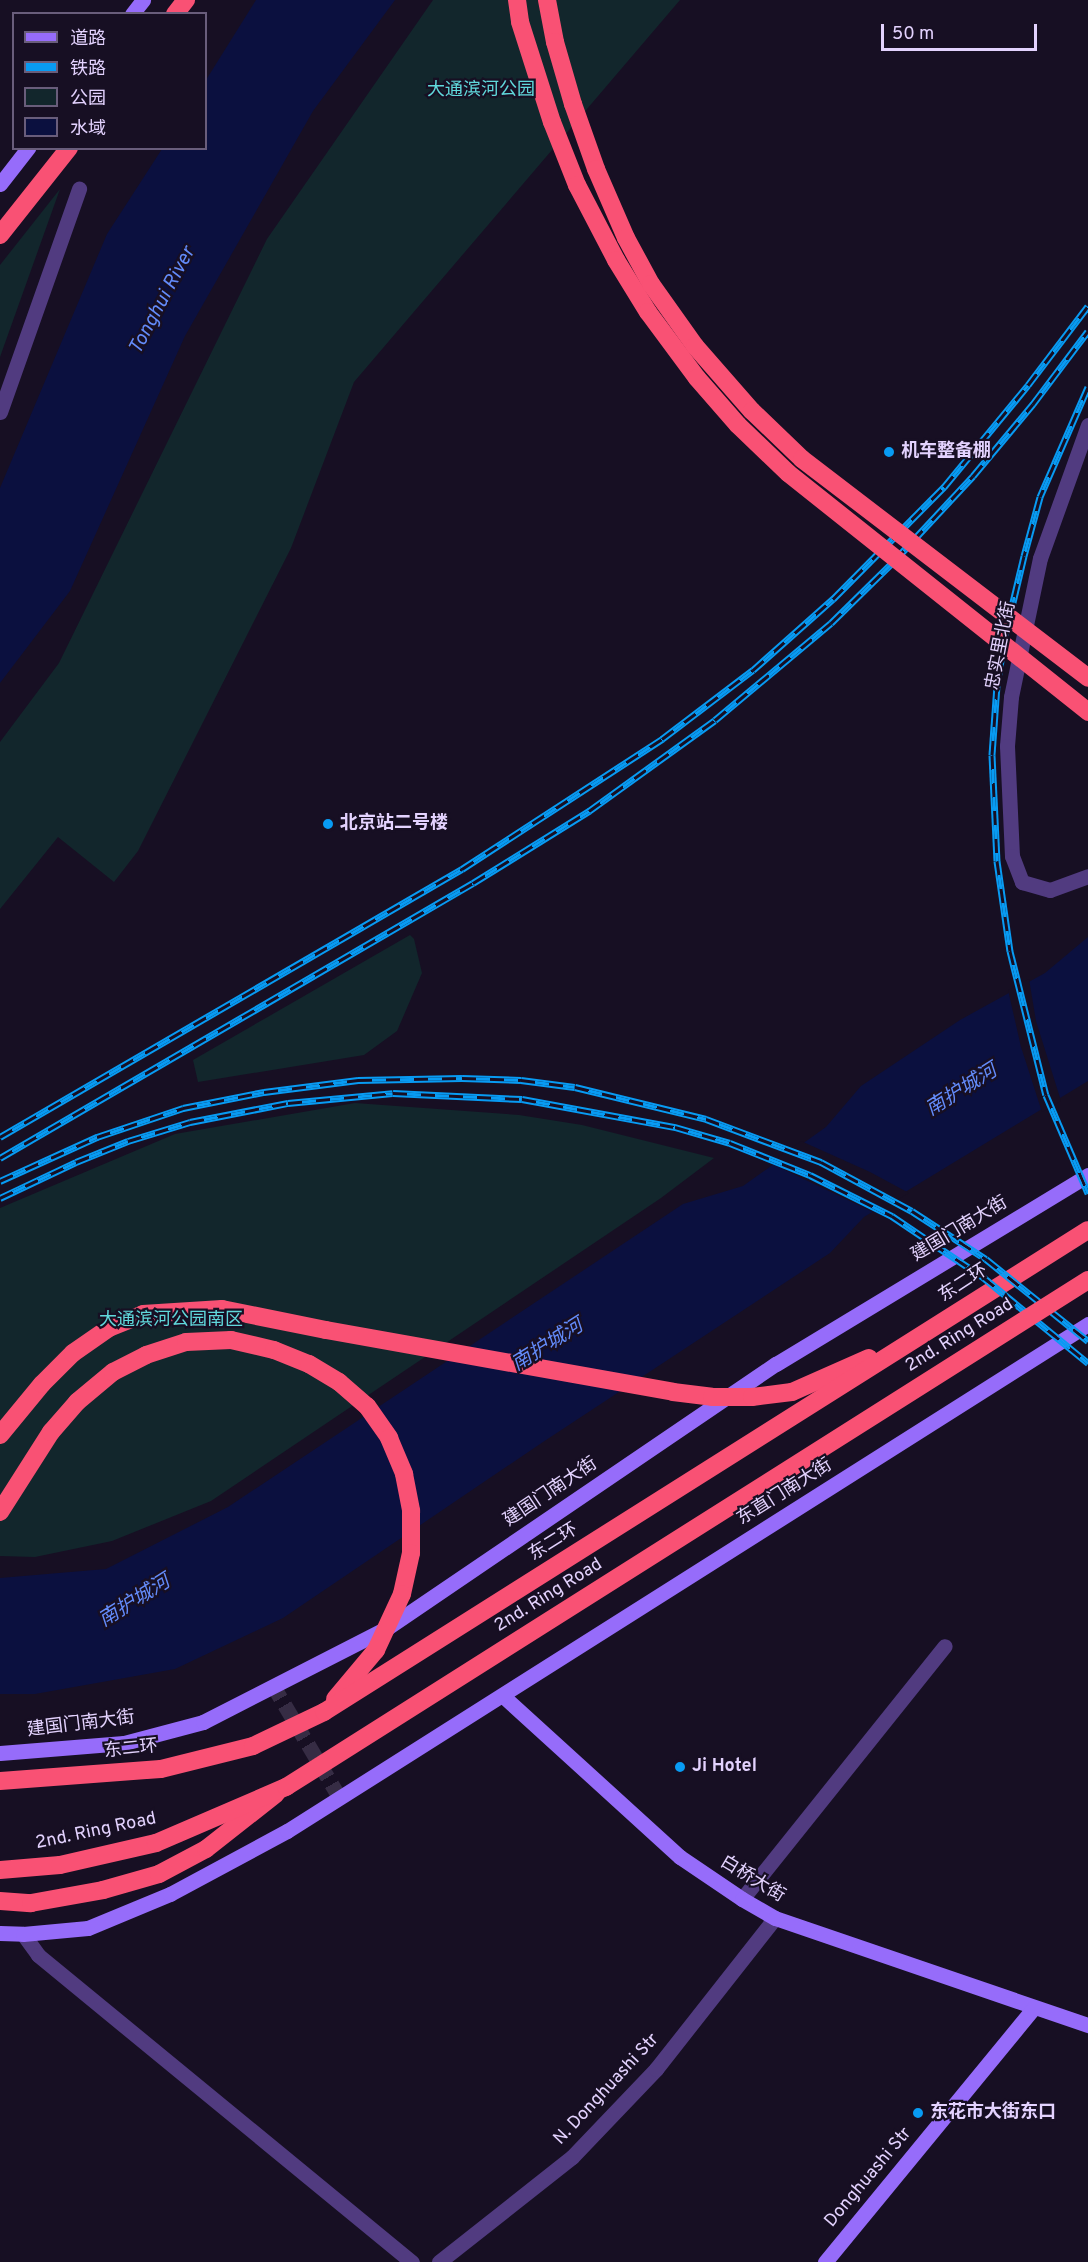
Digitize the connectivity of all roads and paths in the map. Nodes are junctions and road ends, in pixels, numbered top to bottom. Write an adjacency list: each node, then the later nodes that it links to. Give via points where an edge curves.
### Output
1 (143, 0): 5 (street)
2 (186, 0): 6 (highway)
3 (517, 0): 15 (highway, bridge, via 520,22 552,122 578,185 648,312 697,378 788,473)
4 (547, 0): 14 (highway, bridge, via 573,105 596,169 651,284 695,346 752,411 802,459)
5 (134, 12)
6 (177, 12)
7 (26, 150): 9 (street)
8 (67, 150): 11 (highway)
9 (0, 184)
10 (79, 189): 12 (street)
11 (0, 235)
12 (0, 412)
13 (1088, 425): 16 (street, 忠实里北街, via 1040,558 1011,697 1007,746 1011,856 1022,882 1050,891)
14 (1088, 678)
15 (1088, 712)
16 (1088, 876)
17 (1088, 1175): 27 (street, 建国门南大街, via 776,1364 387,1628 203,1722 124,1743)
18 (1088, 1230): 21 (highway, 东二环)
19 (1088, 1280): 29 (highway, 2nd. Ring Road, bridge)
20 (1088, 1324): 25 (street, 东直门南大街)
21 (923, 1335): 22 (highway, bridge, via 792,1392 752,1397 682,1393 222,1309 143,1314 110,1328 72,1353); 26 (highway, 东二环)
22 (0, 1436)
23 (0, 1512): 26 (highway, bridge, via 51,1432 77,1401 113,1372 146,1355 186,1342 231,1340 274,1350 339,1382 367,1406 389,1438 404,1474 411,1511 411,1553 402,1594 376,1650)
24 (945, 1646): 31 (street)
25 (502, 1696): 31 (street, 白桥大街, via 680,1857); 35 (street, via 287,1831 170,1894 88,1928)
26 (324, 1712): 28 (highway, 东二环, via 253,1746 161,1769)
27 (0, 1753)
28 (0, 1781)
29 (286, 1786): 30 (highway, 2nd. Ring Road, bridge, via 156,1843 60,1865); 32 (highway, bridge, via 206,1849 159,1874 82,1894 31,1902)
30 (0, 1870)
31 (742, 1899): 33 (street, 白桥大街)
32 (0, 1901)
33 (776, 1918): 36 (street, 白桥大街); 39 (street, N. Donghuashi Str, via 657,2069 572,2157)
34 (0, 1933): 35 (street)
35 (23, 1934): 38 (street, via 38,1954)
36 (1034, 2007): 37 (street, 白桥大街); 40 (street, Donghuashi Str)
37 (1087, 2024)
38 (412, 2262)
39 (439, 2262)
40 (825, 2262)

